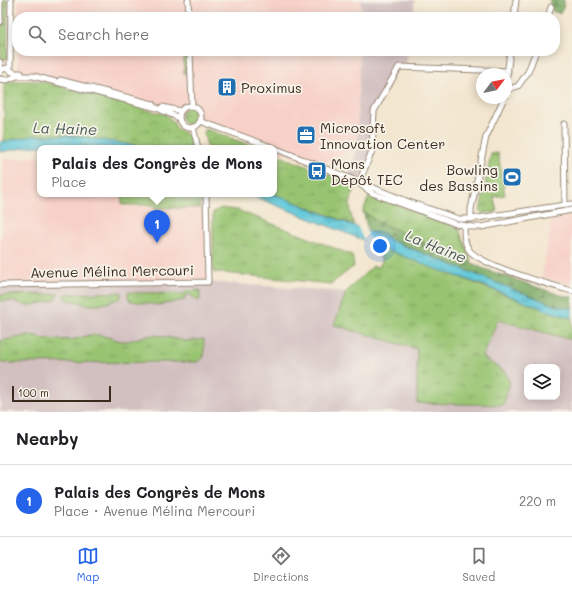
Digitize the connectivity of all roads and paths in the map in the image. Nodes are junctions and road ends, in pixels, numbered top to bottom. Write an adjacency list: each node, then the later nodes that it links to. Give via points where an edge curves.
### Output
1 (0, 0): 9 (street)
2 (11, 0): 14 (street)
3 (188, 0): 6 (street)
4 (516, 0): 7 (street)
5 (552, 7): 8 (street)
6 (189, 12)
7 (515, 12)
8 (550, 12)
9 (0, 22)
10 (190, 56): 22 (street)
11 (509, 56): 15 (street)
12 (534, 56): 20 (street, via 528,72 518,86)
13 (0, 62): 17 (street)
14 (11, 68): 17 (street, via 5,68); 18 (street); 23 (street, via 15,73 34,74 85,85)
15 (508, 68)
16 (476, 69): 31 (street, via 399,67 374,111 372,151)
17 (1, 72): 19 (street)
18 (10, 78): 19 (street); 24 (street, via 33,76 157,108)
19 (2, 79)
20 (512, 88)
21 (501, 104): 37 (street, via 486,137)
22 (192, 106): 23 (street); 25 (street, via 199,112)
23 (181, 111): 24 (street)
24 (179, 118): 27 (street, via 184,126)
25 (200, 121): 27 (street); 29 (street)
26 (564, 124): 35 (street)
27 (193, 127): 28 (street)
28 (197, 145)
29 (266, 145)
30 (277, 149): 32 (street)
31 (362, 175)
32 (359, 183): 37 (street, via 459,219); 38 (street, via 372,193)
33 (206, 197): 39 (street, Avenue Mélina Mercouri, via 208,282)
34 (572, 204): 35 (street)
35 (565, 205): 37 (street)
36 (572, 210): 38 (street, via 481,227)
37 (471, 220)
38 (464, 226): 40 (street, via 464,237 469,250 480,258 520,275)
39 (0, 284)
40 (572, 291)

